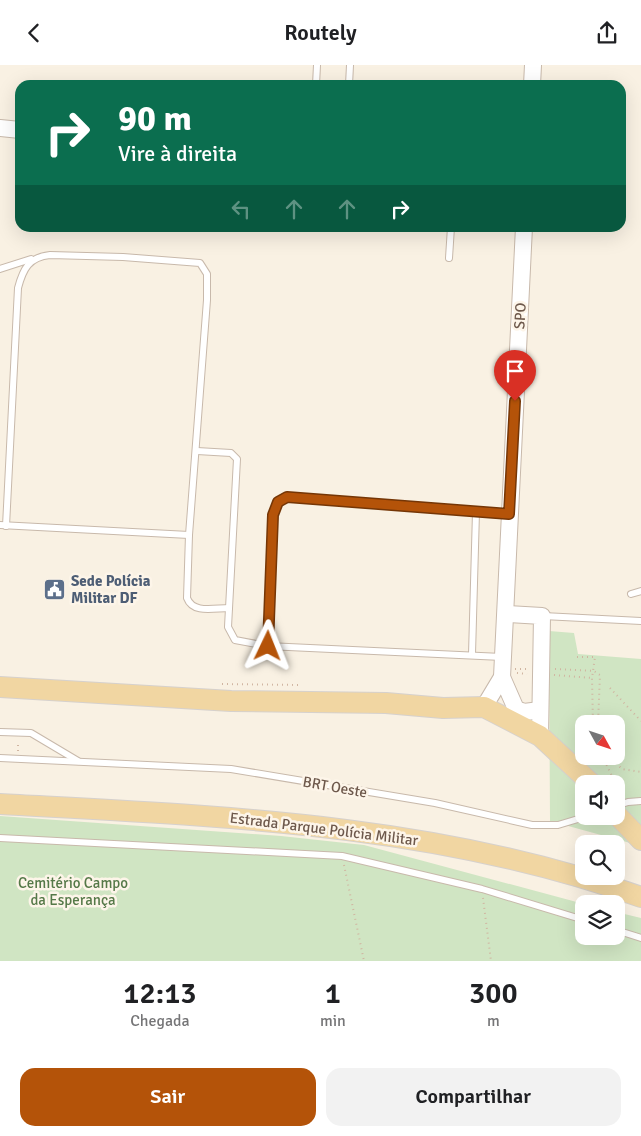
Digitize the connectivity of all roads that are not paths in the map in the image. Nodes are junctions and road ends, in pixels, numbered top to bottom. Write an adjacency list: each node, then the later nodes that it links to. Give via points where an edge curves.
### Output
1 (317, 65): 4 (lane)
2 (350, 65): 5 (lane)
3 (533, 65): 6 (street)
4 (316, 80)
5 (348, 80)
6 (532, 80)
7 (0, 128): 8 (street)
8 (15, 130)
9 (451, 232): 11 (lane)
10 (524, 232): 16 (street, SPO)
11 (449, 258)
12 (35, 259): 13 (lane); 14 (lane, via 50,255 123,257 176,260 203,266 208,274); 17 (lane, via 24,269 18,288)
13 (0, 269)
14 (197, 451): 18 (lane); 21 (lane, via 231,453 237,459)
15 (476, 512): 16 (lane); 25 (lane, via 287,497 281,500 273,515); 26 (lane)
16 (509, 514): 22 (street, SPO)
17 (3, 526): 18 (lane)
18 (189, 535): 21 (lane, via 188,601 197,609)
19 (641, 591): 20 (lane)
20 (631, 594)
21 (229, 608): 25 (lane, via 228,627 233,638)
22 (506, 614): 23 (street); 27 (street, SPO)
23 (542, 616): 24 (lane); 31 (street)
24 (641, 621)
25 (268, 646): 26 (lane)
26 (472, 654): 27 (lane)
27 (503, 657): 28 (street, SPO)
28 (502, 677): 30 (street, SPO); 31 (street, via 516,709 524,712)
29 (0, 687): 30 (main road, via 231,701)
30 (484, 707): 33 (main road)
31 (540, 710): 33 (street)
32 (0, 732): 35 (lane, BRT Oeste, via 31,733)
33 (540, 736): 36 (main road)
34 (0, 758): 35 (lane, BRT Oeste)
35 (79, 761): 41 (lane, BRT Oeste, via 232,769 435,803 532,825 558,825)
36 (582, 775)
37 (641, 801): 39 (lane)
38 (0, 804): 44 (main road, Estrada Parque Polícia Militar, via 274,820 434,842 585,878)
39 (625, 807)
40 (625, 813): 43 (main road)
41 (575, 820)
42 (0, 838): 45 (lane, via 342,856 482,889)
43 (641, 840)
44 (641, 897)
45 (575, 917)
46 (625, 933): 47 (lane)
47 (641, 938)

